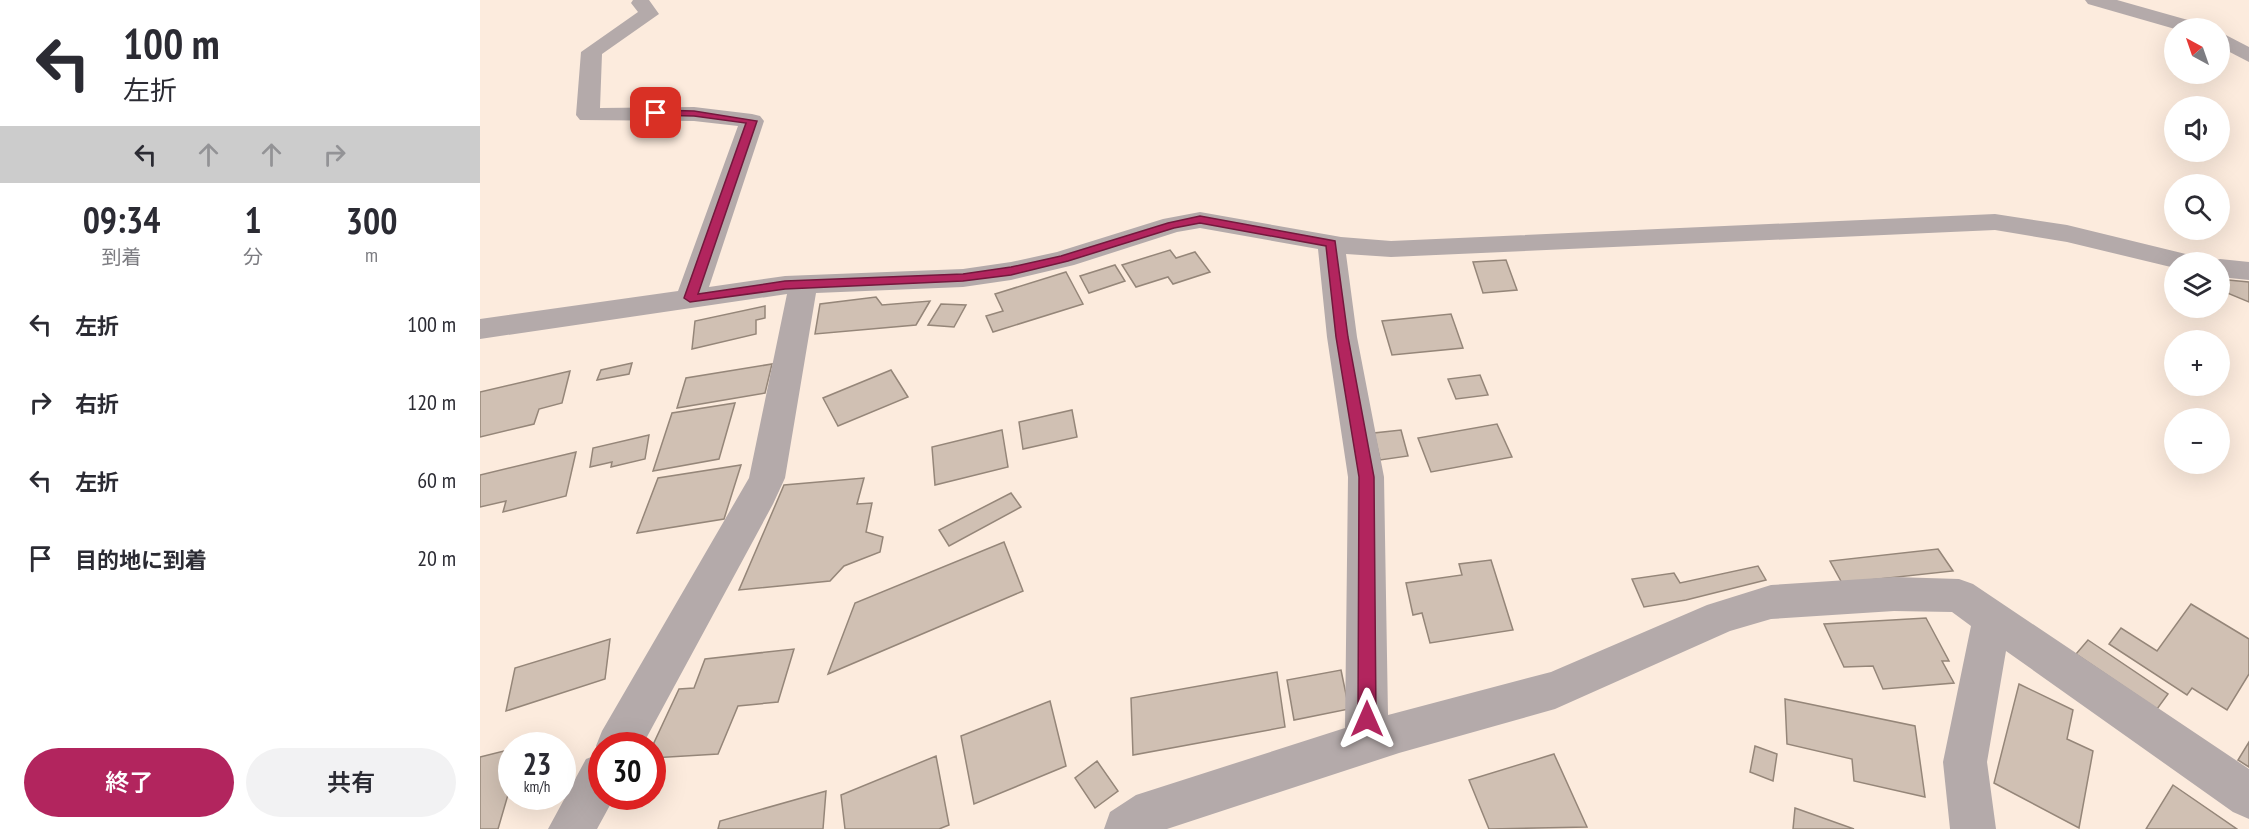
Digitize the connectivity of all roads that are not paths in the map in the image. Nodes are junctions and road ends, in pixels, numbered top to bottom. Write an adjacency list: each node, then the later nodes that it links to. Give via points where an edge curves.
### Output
1 (2095, 0): 3 (street)
2 (641, 3): 11 (street, via 649,14 592,52 588,115 694,114 752,121)
3 (2174, 18)
4 (2230, 44): 5 (street)
5 (2249, 56)
6 (1331, 244): 7 (street, via 1390,249 1995,222 2043,226); 10 (street, via 1200,220 1011,271 963,278); 15 (street, via 1366,477)
7 (2164, 258)
8 (2230, 269): 9 (street)
9 (2249, 271)
10 (803, 284): 11 (street); 14 (street, via 767,478)
11 (690, 298): 12 (street)
12 (481, 331)
13 (1992, 619): 15 (street, via 1959,596 1894,594 1771,602 1674,635 1555,690); 16 (street); 20 (street, via 1965,762)
14 (626, 732)
15 (1368, 741): 19 (street, via 1152,811)
16 (2249, 796)
17 (588, 799): 18 (street)
18 (571, 829)
19 (1127, 829)
20 (1973, 829)

